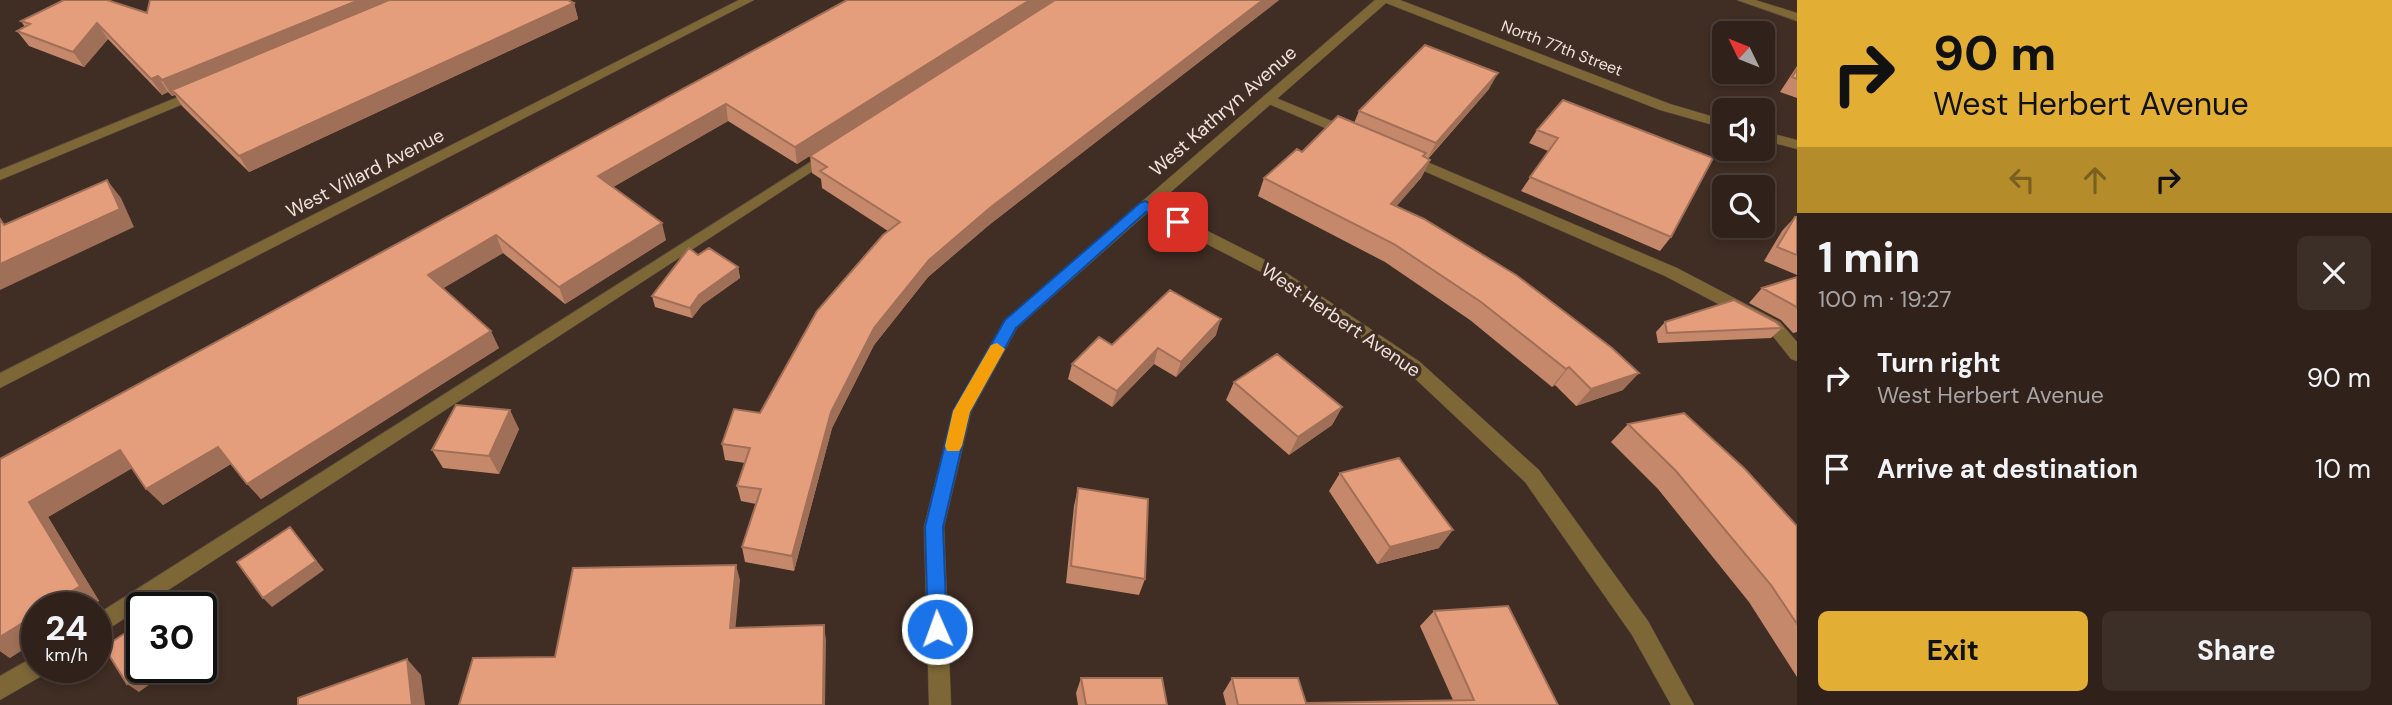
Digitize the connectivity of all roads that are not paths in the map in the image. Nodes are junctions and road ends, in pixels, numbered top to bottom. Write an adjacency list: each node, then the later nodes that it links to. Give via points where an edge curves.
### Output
1 (748, 0): 17 (street, West Villard Avenue)
2 (1382, 0): 7 (street, West Kathryn Avenue)
3 (1390, 0): 8 (street, North 77th Street, via 1665,107)
4 (1743, 0): 5 (street)
5 (1797, 18)
6 (216, 85): 14 (street)
7 (1269, 99): 10 (street); 15 (street, West Kathryn Avenue)
8 (1712, 121)
9 (1775, 139): 12 (street)
10 (1364, 140)
11 (845, 144): 18 (street)
12 (1797, 145)
13 (1390, 151): 16 (street, via 1671,272 1774,326)
14 (0, 175)
15 (1145, 206): 21 (street, West Kathryn Avenue, via 1011,324 962,411 934,527); 22 (street, West Herbert Avenue, via 1267,268 1414,367 1532,476 1640,628)
16 (1797, 354)
17 (0, 381)
18 (112, 617)
19 (21, 676): 20 (street)
20 (0, 689)
21 (940, 705)
22 (1683, 705)

